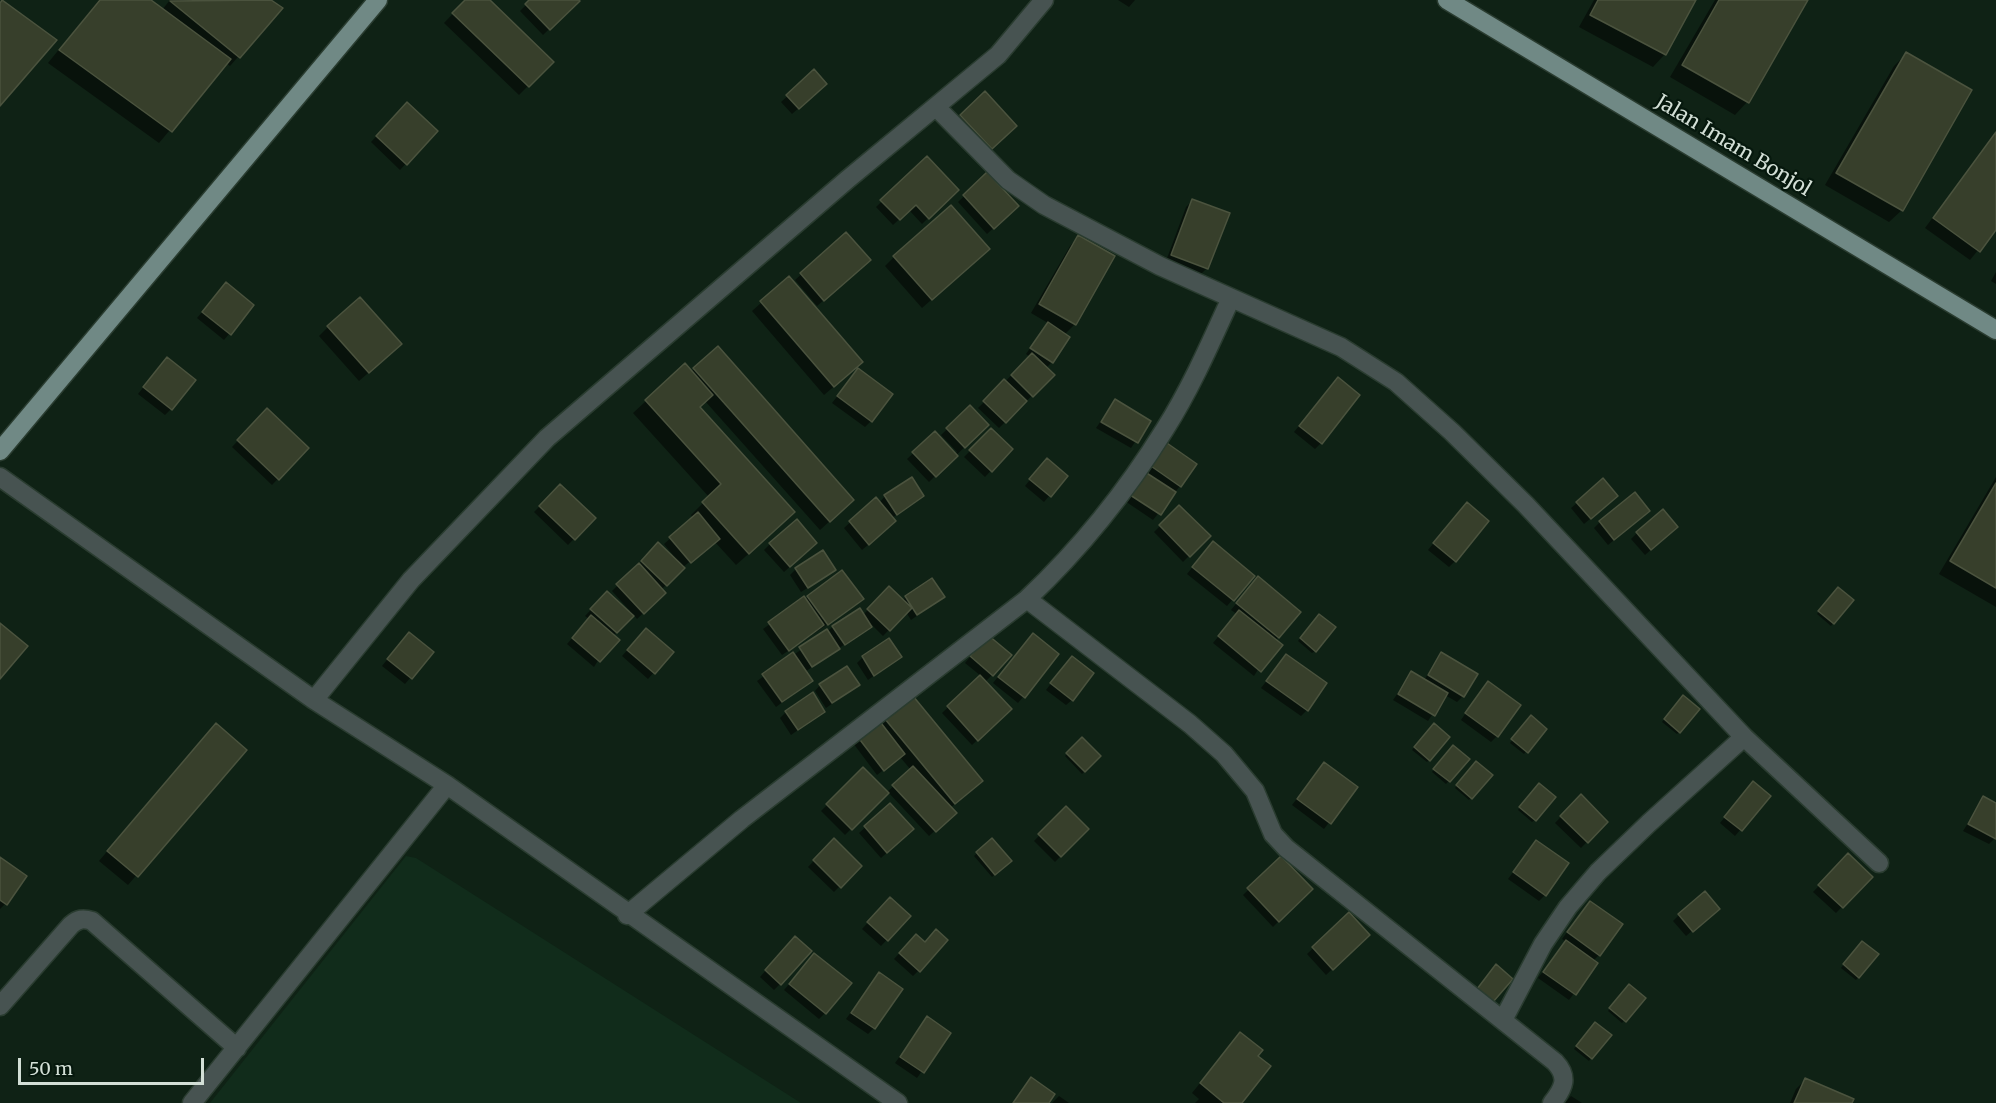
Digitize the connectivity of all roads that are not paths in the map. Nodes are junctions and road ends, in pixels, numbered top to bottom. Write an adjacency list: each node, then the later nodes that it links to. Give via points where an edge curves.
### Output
1 (378, 0): 7 (main road)
2 (1044, 0): 4 (street, via 998,55)
3 (1447, 0): 6 (main road, Jalan Imam Bonjol)
4 (936, 106): 5 (street, via 1008,180 1044,205 1160,266); 10 (street, via 547,438 411,580)
5 (1232, 298): 9 (street, via 1166,428 1101,520 1067,561); 11 (street, via 1341,347 1396,382 1526,505)
6 (1996, 330)
7 (0, 450)
8 (0, 477): 10 (street)
9 (1026, 599): 14 (street, via 742,819); 16 (street, via 1190,724 1248,781 1273,834 1286,848)
10 (314, 700): 12 (street)
11 (1744, 737): 13 (street); 16 (street, via 1649,823 1575,898 1543,944)
12 (447, 785): 14 (street); 17 (street)
13 (1879, 863)
14 (627, 915): 19 (street)
15 (0, 1006): 17 (street, via 71,925 85,919 92,921)
16 (1503, 1020): 20 (street, via 1563,1071 1565,1082)
17 (237, 1048): 18 (street)
18 (192, 1103)
19 (898, 1103)
20 (1552, 1103)

